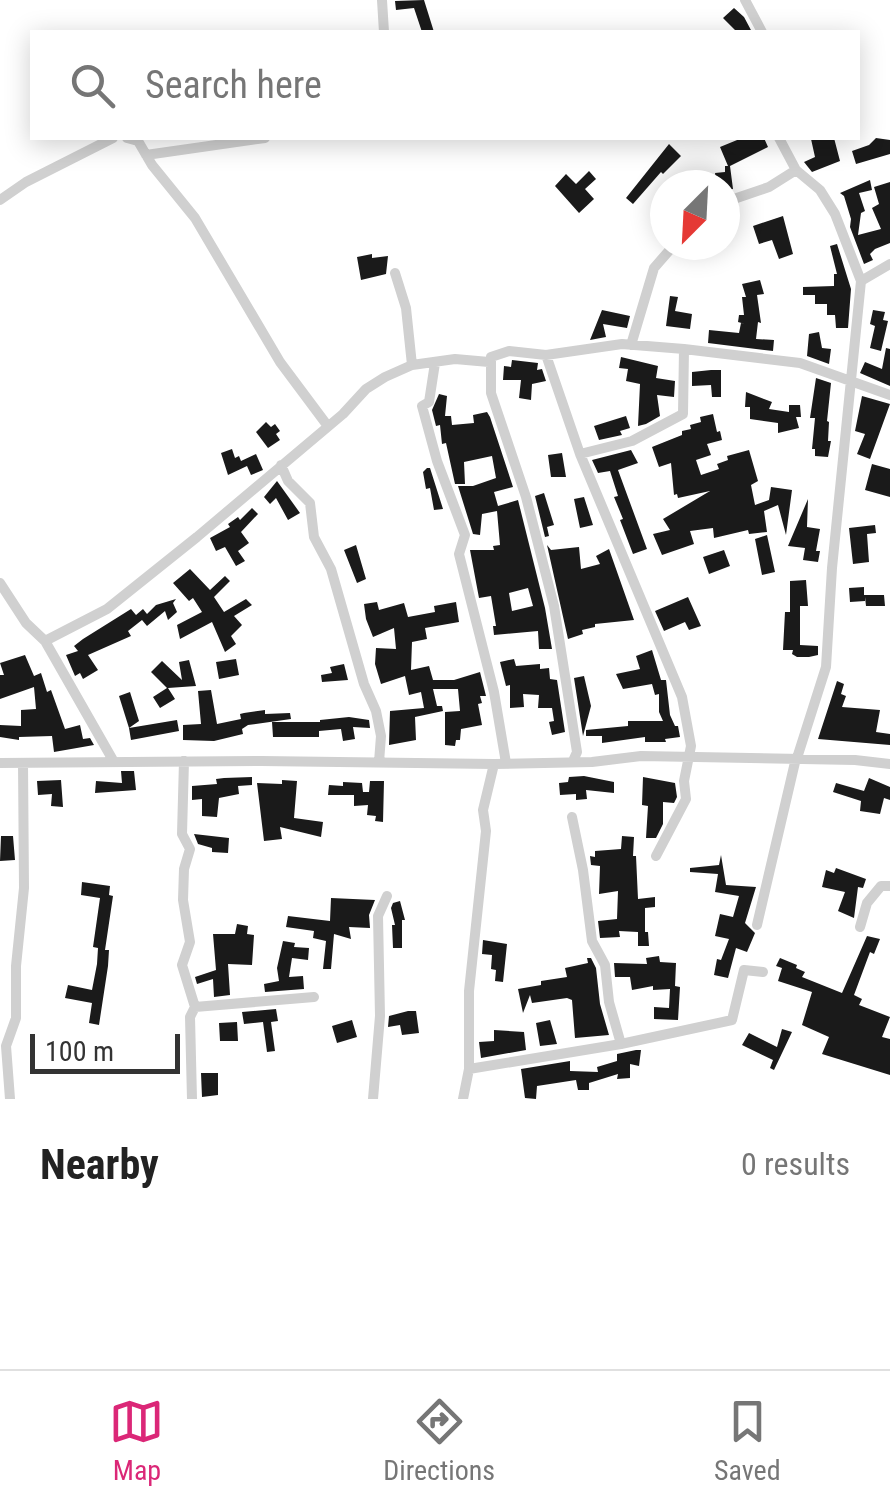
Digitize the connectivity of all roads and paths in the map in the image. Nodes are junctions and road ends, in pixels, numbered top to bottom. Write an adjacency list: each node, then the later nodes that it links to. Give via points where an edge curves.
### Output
1 (382, 0): 3 (street)
2 (745, 0): 4 (street)
3 (384, 30)
4 (761, 30)
5 (109, 140): 12 (street)
6 (134, 140): 9 (street)
7 (251, 140): 9 (street)
8 (780, 140): 10 (street)
9 (146, 155): 25 (street, via 195,218 280,362)
10 (796, 170): 11 (street); 16 (street, via 835,214)
11 (740, 197)
12 (0, 200)
13 (661, 260): 17 (street)
14 (890, 264): 16 (street)
15 (395, 274): 22 (street)
16 (861, 281): 23 (street)
17 (631, 345): 18 (street); 19 (street)
18 (684, 349): 23 (street, via 800,363); 26 (street, via 683,414 632,440)
19 (546, 355): 21 (street, via 509,351); 26 (street)
20 (435, 362): 21 (street); 22 (street); 38 (street, via 430,402 422,406 465,536 460,554 494,692)
21 (489, 362): 35 (street, via 490,393 554,606 577,752)
22 (412, 365): 25 (street, via 366,389)
23 (850, 379): 24 (street); 31 (street, via 826,668)
24 (890, 394)
25 (327, 425): 27 (street)
26 (580, 454): 30 (street, via 682,697)
27 (281, 465): 29 (street, via 107,608); 34 (street, via 310,502 314,537 376,711)
28 (0, 583): 29 (street)
29 (45, 641): 33 (street)
30 (691, 756): 31 (street); 35 (street); 41 (street, via 686,799)
31 (797, 758): 39 (street); 44 (street)
32 (184, 761): 33 (street); 34 (street); 48 (street, via 182,834 190,849 183,900 190,942 182,965)
33 (114, 762): 37 (street)
34 (379, 762): 38 (street)
35 (573, 762): 38 (street)
36 (0, 763): 37 (street)
37 (23, 763): 51 (street, via 24,888 16,1018 6,1046)
38 (500, 764): 50 (street, via 483,810)
39 (890, 764)
40 (572, 817): 49 (street, via 592,941 605,965)
41 (656, 856)
42 (890, 886): 45 (street, via 880,886 867,903)
43 (387, 896): 53 (street, via 378,916 380,1016)
44 (757, 926)
45 (860, 927)
46 (763, 972): 49 (street, via 744,970 732,1020)
47 (314, 997): 48 (street)
48 (196, 1007): 52 (street, via 190,1017)
49 (620, 1044): 50 (street)
50 (469, 1069): 54 (street)
51 (10, 1099)
52 (192, 1099)
53 (372, 1099)
54 (463, 1099)

